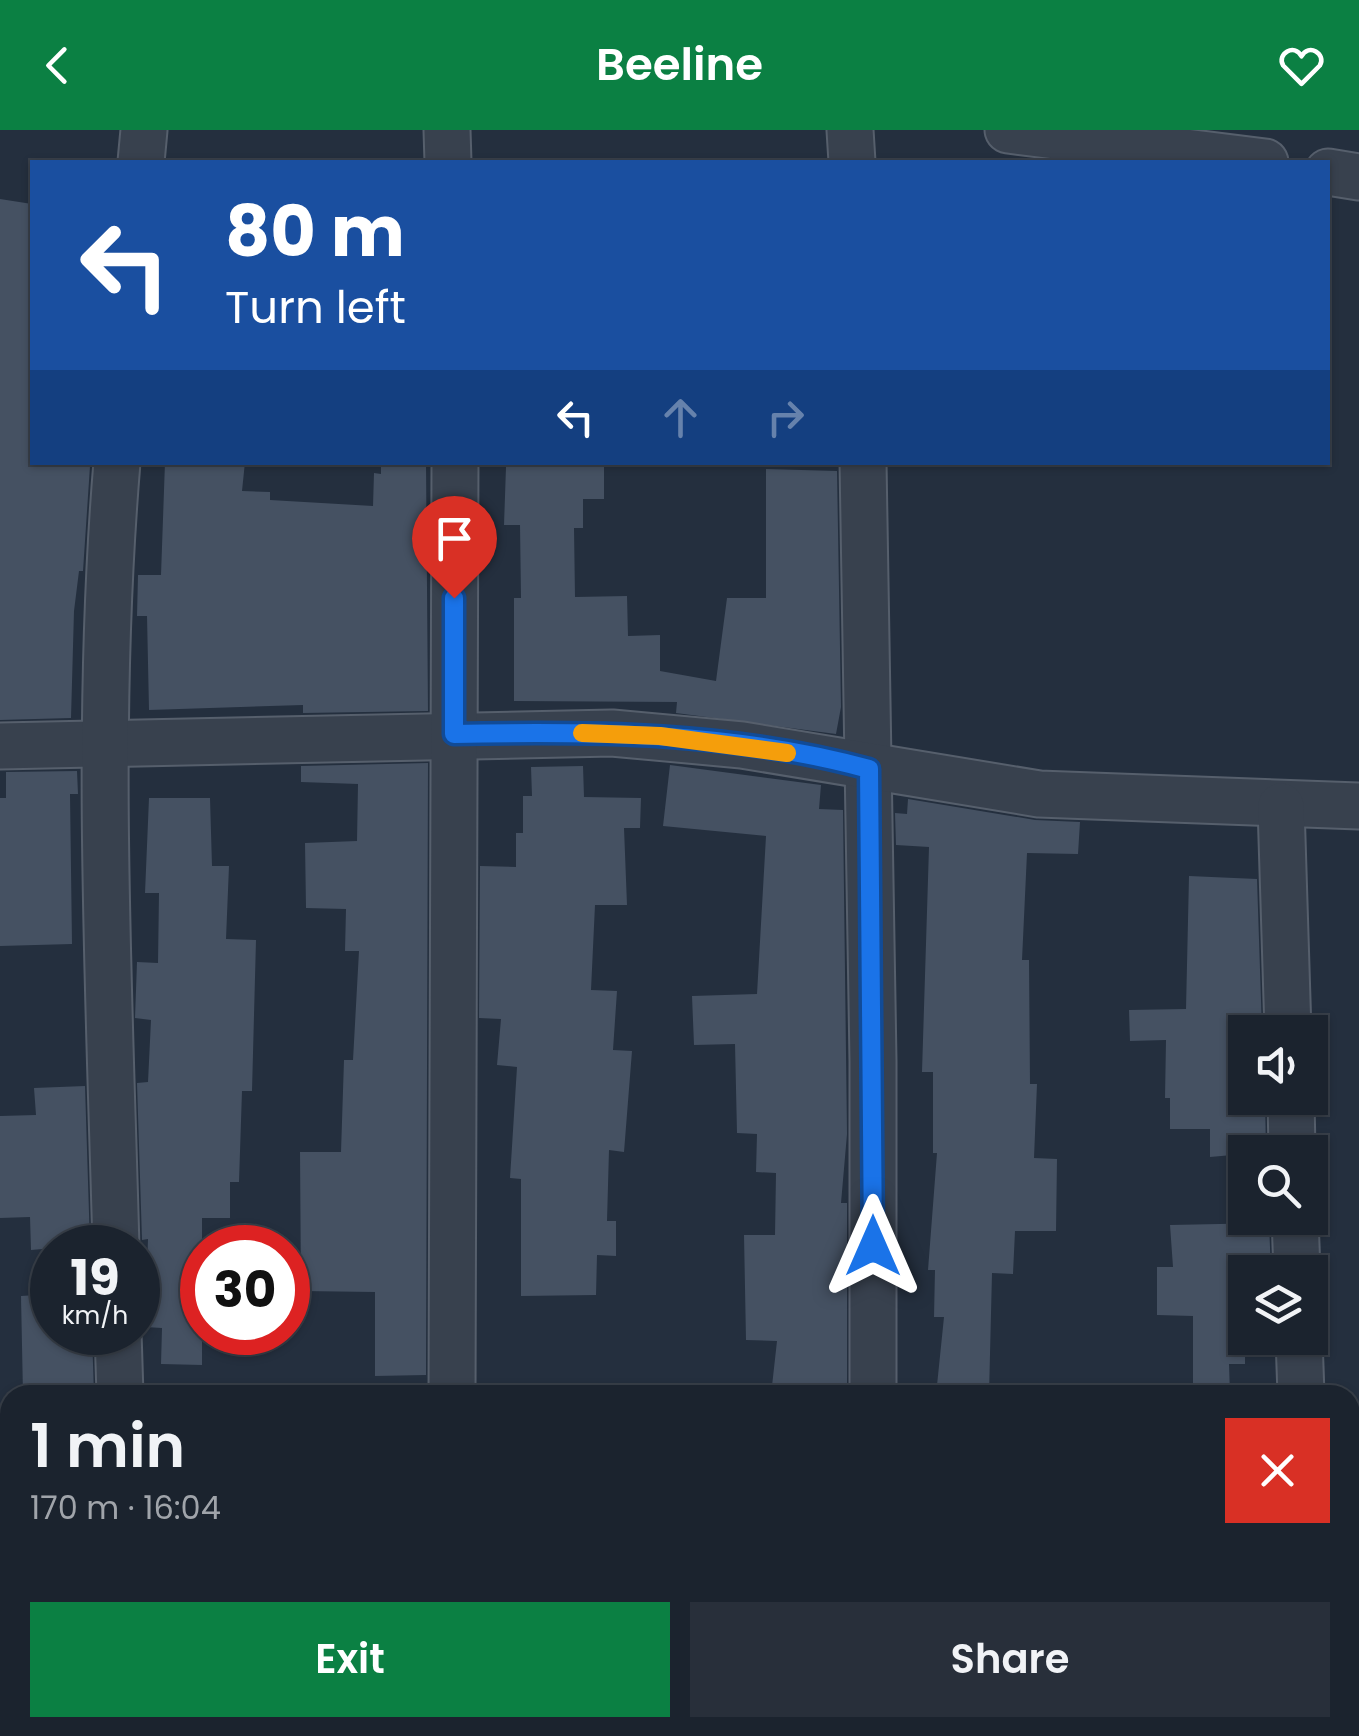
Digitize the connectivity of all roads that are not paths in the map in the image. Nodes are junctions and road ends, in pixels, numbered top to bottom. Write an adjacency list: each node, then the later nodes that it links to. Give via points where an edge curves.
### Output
1 (144, 130): 5 (street)
2 (447, 130): 6 (street)
3 (850, 130): 7 (street)
4 (1008, 130): 8 (street)
5 (141, 160)
6 (448, 160)
7 (852, 160)
8 (1249, 160)
9 (1330, 172): 10 (street)
10 (1359, 176)
11 (117, 465): 15 (street)
12 (455, 465): 14 (street)
13 (862, 465): 17 (street)
14 (454, 734): 15 (street); 17 (street, via 660,736); 25 (street)
15 (102, 742): 16 (street); 21 (street)
16 (0, 746)
17 (869, 769): 18 (street, via 1038,794); 26 (street)
18 (1280, 806): 19 (street); 20 (street)
19 (1359, 806)
20 (1287, 1015)
21 (115, 1225)
22 (119, 1355): 24 (street)
23 (1300, 1355): 27 (street)
24 (120, 1385)
25 (452, 1385)
26 (873, 1385)
27 (1301, 1385)

